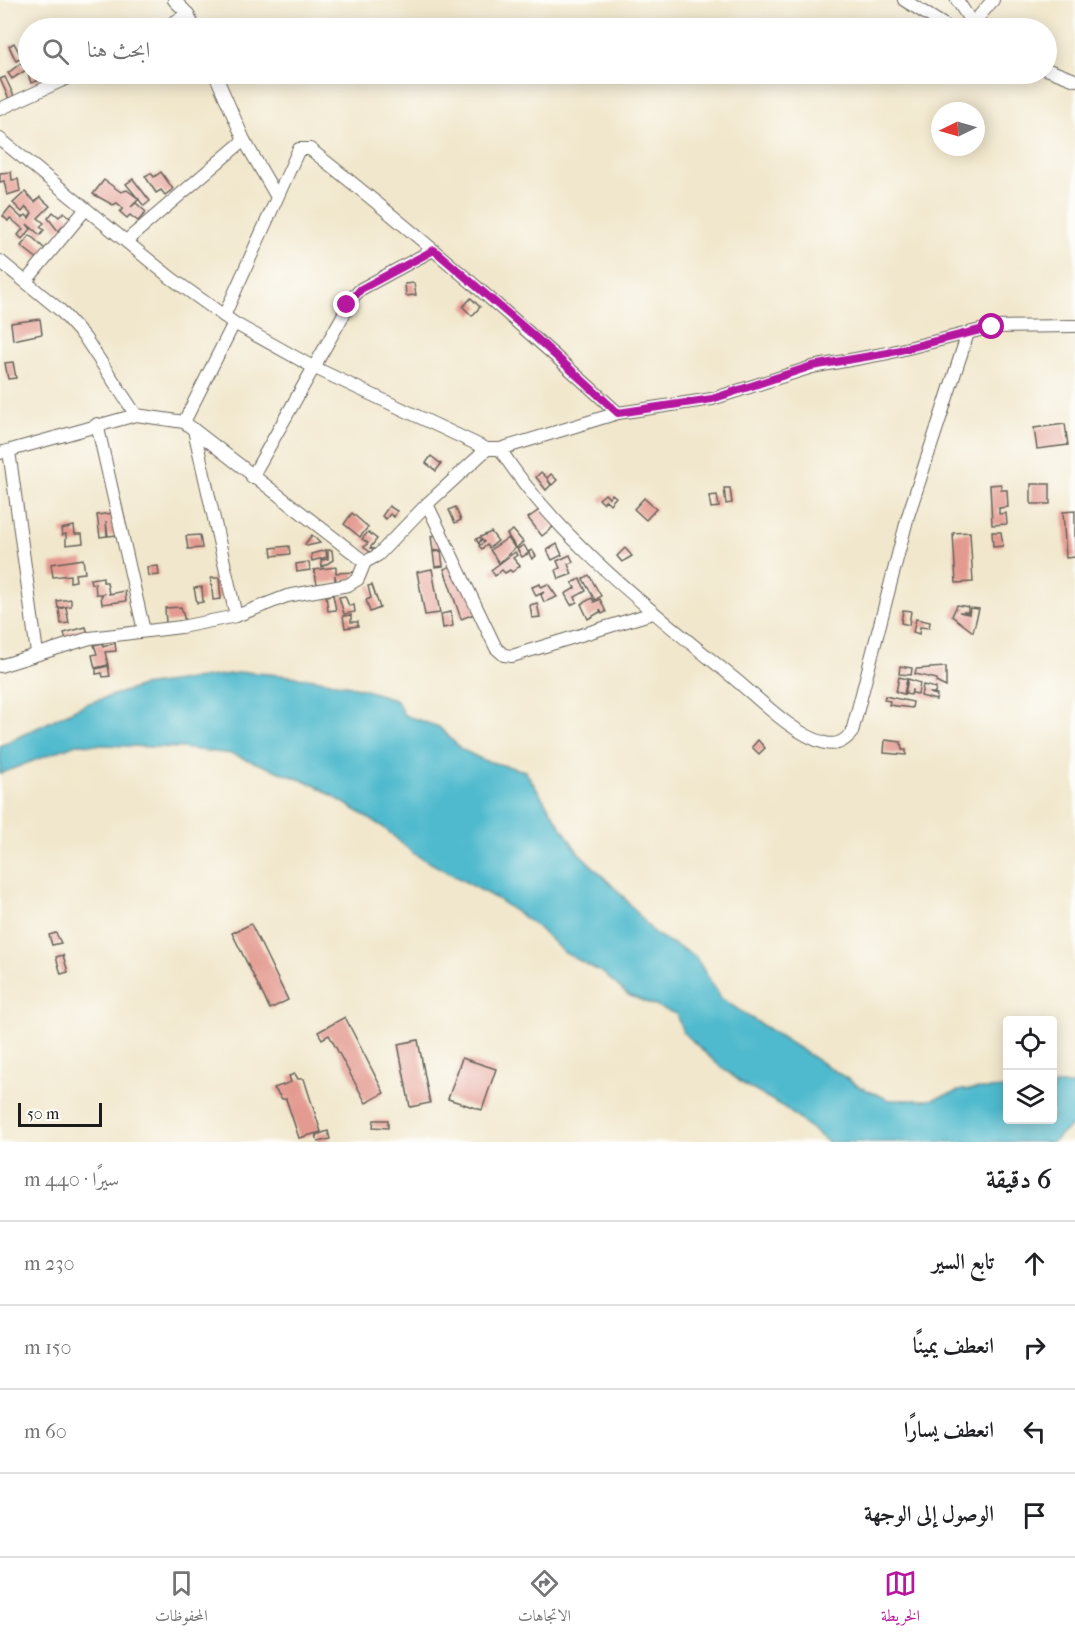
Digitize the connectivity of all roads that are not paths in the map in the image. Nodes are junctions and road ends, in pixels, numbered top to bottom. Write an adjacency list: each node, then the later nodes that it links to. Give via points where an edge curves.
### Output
1 (174, 0): 5 (street)
2 (903, 0): 8 (street)
3 (957, 0): 9 (street)
4 (993, 0): 10 (street)
5 (188, 15): 6 (street); 7 (street)
6 (182, 18)
7 (189, 18)
8 (933, 18)
9 (966, 18)
10 (977, 18)
11 (1057, 73): 12 (street)
12 (1075, 79)
13 (54, 84): 15 (street)
14 (219, 84): 17 (street)
15 (0, 109)
16 (0, 139): 19 (street)
17 (244, 140): 18 (street); 20 (street)
18 (277, 197): 21 (street, via 299,149 310,149); 24 (street)
19 (85, 210): 20 (street); 23 (street)
20 (126, 241): 24 (street)
21 (434, 250): 27 (street, via 361,289); 28 (street)
22 (0, 261): 23 (street)
23 (27, 280): 29 (street, via 85,338)
24 (229, 319): 27 (street); 30 (street)
25 (1075, 326): 26 (street, via 992,327)
26 (968, 333): 28 (street, via 888,353 812,366 712,399); 38 (street, via 908,516 852,732 845,740 824,743 789,724)
27 (313, 367): 33 (street); 35 (street)
28 (618, 413): 33 (street)
29 (136, 415): 30 (street); 31 (street)
30 (184, 422): 32 (street)
31 (98, 424): 34 (street); 40 (street)
32 (194, 430): 35 (street); 39 (street)
33 (493, 449): 36 (street); 38 (street, via 532,496)
34 (4, 452): 41 (street)
35 (252, 477): 37 (street)
36 (427, 504): 37 (street, via 378,555); 38 (street, via 496,648 504,655 512,656)
37 (364, 562): 39 (street, via 358,579 348,585 287,596)
38 (653, 613)
39 (236, 615): 40 (street)
40 (144, 631): 41 (street, via 90,638)
41 (37, 652): 42 (street)
42 (0, 666)

